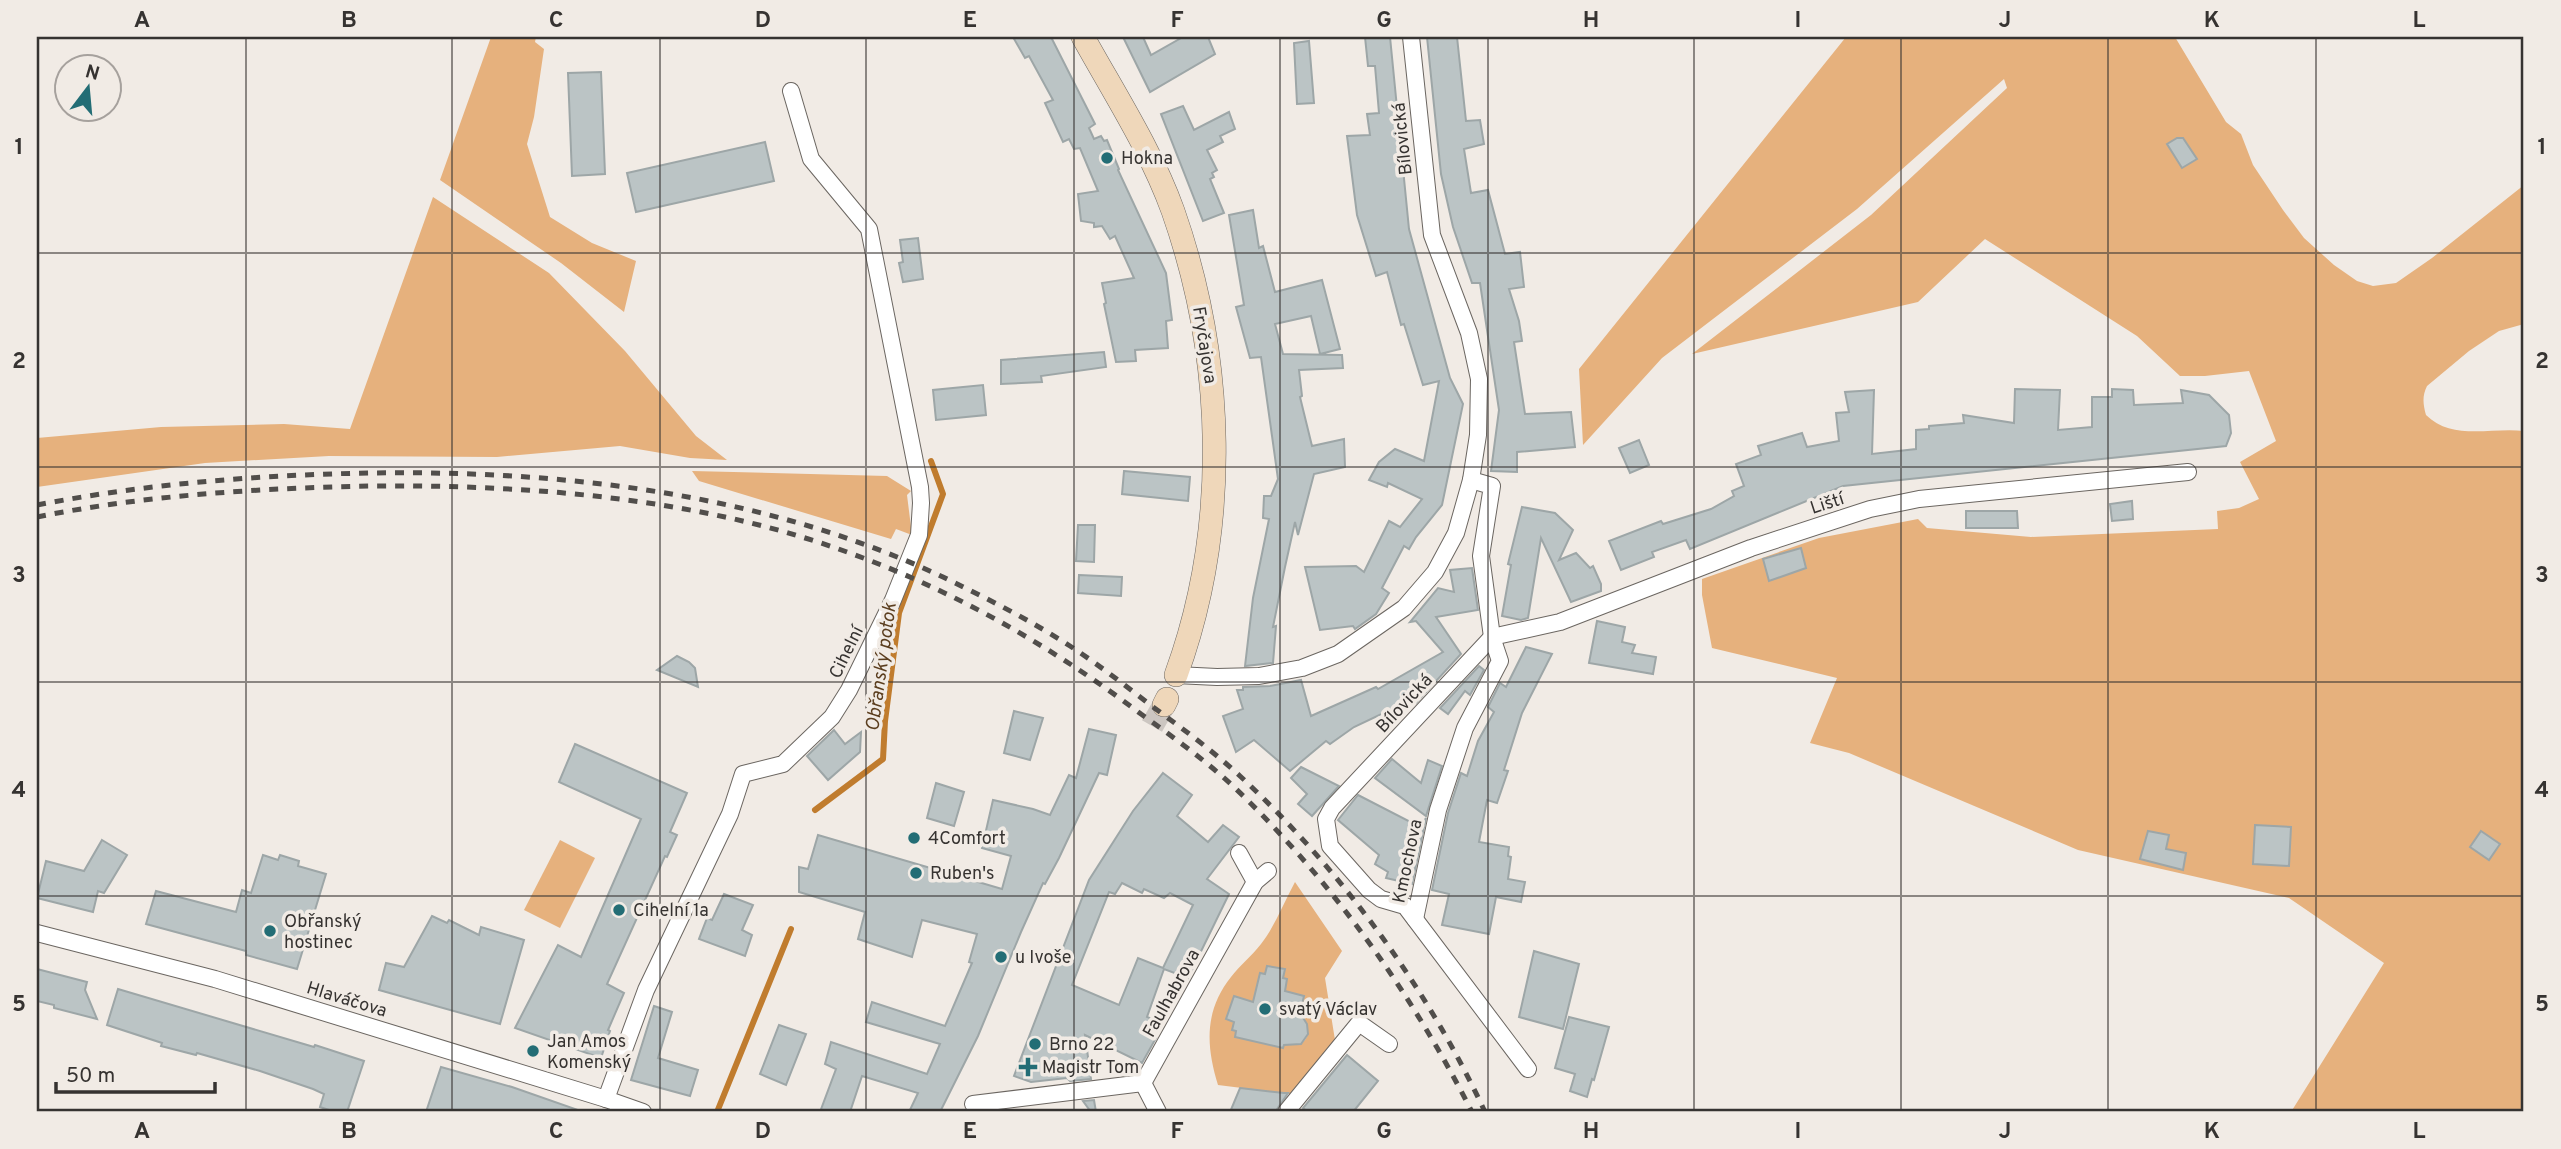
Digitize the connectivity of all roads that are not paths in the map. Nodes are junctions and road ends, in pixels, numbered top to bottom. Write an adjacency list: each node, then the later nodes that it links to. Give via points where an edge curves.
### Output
1 (1083, 37): 7 (main road, Fryčajova, via 1146,151 1172,210 1194,276 1212,383 1209,527 1190,635)
2 (1411, 37): 5 (street, Bílovická, via 1432,235 1469,333 1479,379)
3 (791, 91): 14 (street, Cihelní, via 811,159 869,229 920,487 919,535 893,600 832,717 783,764 743,774 730,814 646,990)
4 (2188, 472): 6 (street, Liští, via 1919,499 1870,509 1751,548 1560,622)
5 (1471, 480): 6 (street, via 1492,486 1481,556); 7 (street, Bílovická, via 1456,533 1435,572 1404,608 1371,633 1338,654 1302,668 1259,676)
6 (1492, 637): 9 (street, Kmochova, via 1500,661 1465,728 1438,810); 9 (street, Bílovická, via 1326,819 1330,846 1369,890 1381,900 1405,906)
7 (1176, 675)
8 (1239, 853): 13 (street, Faulhabrova, via 1262,877)
9 (1415, 919): 12 (street, Kmochova)
10 (37, 933): 14 (street, Hlaváčova, via 215,979)
11 (1389, 1044): 18 (street, via 1359,1023)
12 (1528, 1069)
13 (1143, 1083): 15 (street); 17 (street)
14 (606, 1099): 16 (street, Hlaváčova)
15 (973, 1104)
16 (643, 1112)
17 (1158, 1112)
18 (1286, 1112)

